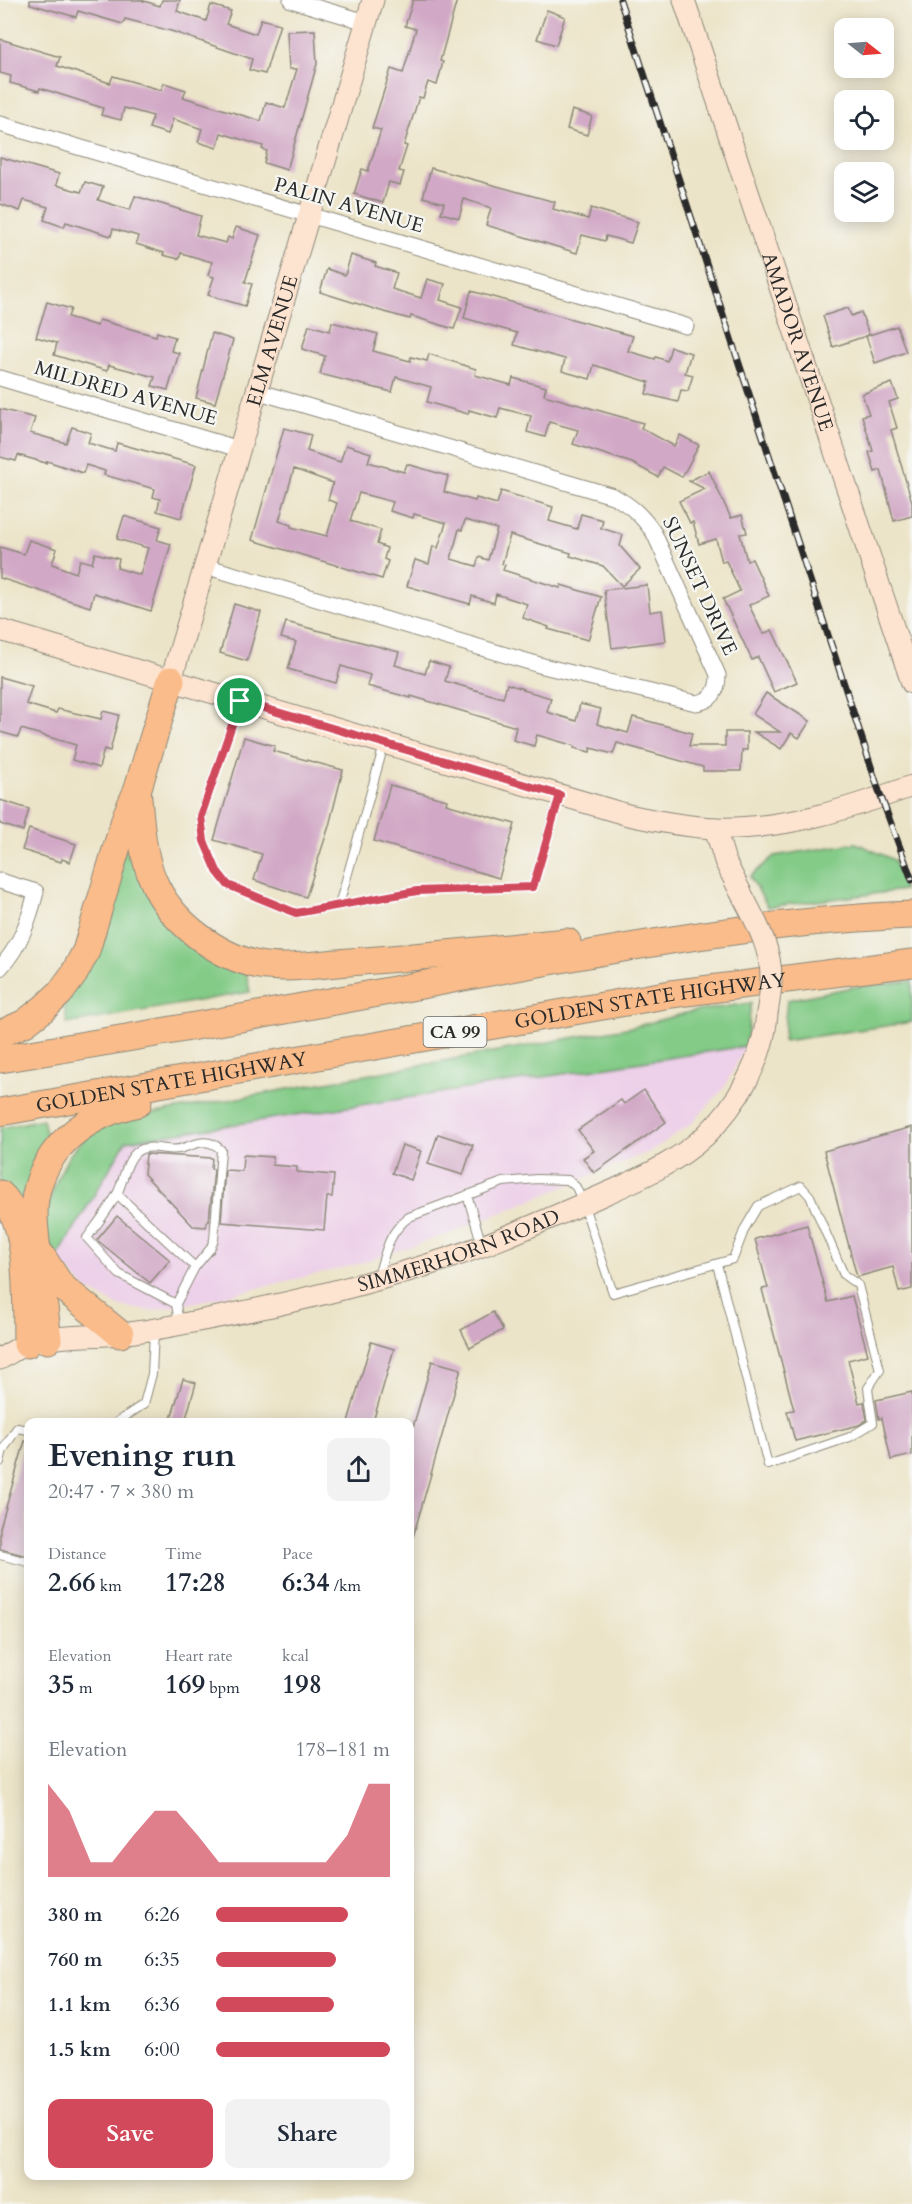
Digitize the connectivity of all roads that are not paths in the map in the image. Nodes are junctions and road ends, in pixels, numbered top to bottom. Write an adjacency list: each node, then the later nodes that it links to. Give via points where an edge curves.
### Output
1 (291, 0): 4 (street)
2 (373, 0): 4 (main road, ELM AVENUE)
3 (684, 0): 14 (main road, AMADOR AVENUE)
4 (366, 22): 6 (main road, ELM AVENUE)
5 (0, 124): 6 (street, PALIN AVENUE)
6 (309, 215): 7 (street, PALIN AVENUE); 9 (main road, ELM AVENUE)
7 (686, 326)
8 (0, 378): 10 (street, MILDRED AVENUE)
9 (256, 392): 10 (main road, ELM AVENUE); 11 (street, SUNSET DRIVE, via 627,503 654,533 718,675 718,687 712,696 696,703 596,680)
10 (239, 449): 11 (main road, ELM AVENUE)
11 (205, 566): 13 (main road, ELM AVENUE)
12 (0, 630): 13 (main road)
13 (171, 680): 15 (main road); 18 (highway)
14 (912, 683)
15 (240, 701): 16 (main road); 22 (lane, via 201,816 204,841 217,871 228,885 296,913)
16 (385, 743): 19 (main road); 22 (lane)
17 (912, 786): 20 (main road, via 814,818)
18 (137, 791): 24 (highway, via 142,842 153,881 163,898 198,937 237,958 260,965 284,967 576,941); 27 (highway, via 86,951 74,974 44,1009)
19 (560, 795): 20 (main road, via 628,815); 22 (lane, via 533,887 417,891)
20 (714, 828): 34 (main road, SIMMERHORN ROAD, bridge, via 768,955 771,979 760,1051 743,1088 705,1136 672,1160)
21 (0, 881): 26 (street, via 36,892 20,942)
22 (339, 905)
23 (912, 915): 24 (highway, via 850,917)
24 (691, 937): 28 (highway)
25 (912, 963): 29 (highway, GOLDEN STATE HIGHWAY / CA 99, via 671,994)
26 (0, 968)
27 (0, 1034)
28 (0, 1059)
29 (271, 1066): 30 (highway, GOLDEN STATE HIGHWAY / CA 99); 36 (highway, via 107,1112 79,1127 50,1158 41,1177 35,1199)
30 (0, 1112)
31 (0, 1194): 43 (highway, via 14,1214)
32 (117, 1194): 38 (lane); 38 (lane, via 134,1154 142,1149 172,1150 204,1141 216,1144 220,1150 214,1239); 40 (lane, via 87,1238 119,1274)
33 (467, 1195): 34 (lane, via 503,1182 568,1180); 35 (lane); 39 (lane, via 409,1217 397,1226)
34 (583, 1203): 35 (main road, SIMMERHORN ROAD); 37 (lane, via 613,1293)
35 (482, 1245): 39 (main road, SIMMERHORN ROAD)
36 (37, 1248): 42 (highway, via 61,1286); 43 (highway)
37 (717, 1264): 37 (lane, via 734,1259 758,1206 801,1186 810,1196 844,1275 858,1285 880,1370 868,1388 873,1423 850,1437 768,1465)
38 (195, 1267): 40 (lane)
39 (376, 1280): 40 (main road, SIMMERHORN ROAD, via 255,1310)
40 (177, 1314): 41 (main road, SIMMERHORN ROAD)
41 (154, 1329): 42 (main road, SIMMERHORN ROAD); 45 (lane, via 152,1374 144,1404)
42 (120, 1334): 43 (main road, SIMMERHORN ROAD)
43 (37, 1342): 44 (main road, SIMMERHORN ROAD)
44 (0, 1359)
45 (123, 1418)
46 (24, 1429): 47 (lane, via 16,1428)
47 (0, 1462)
48 (0, 1555): 49 (lane)
49 (24, 1561)

